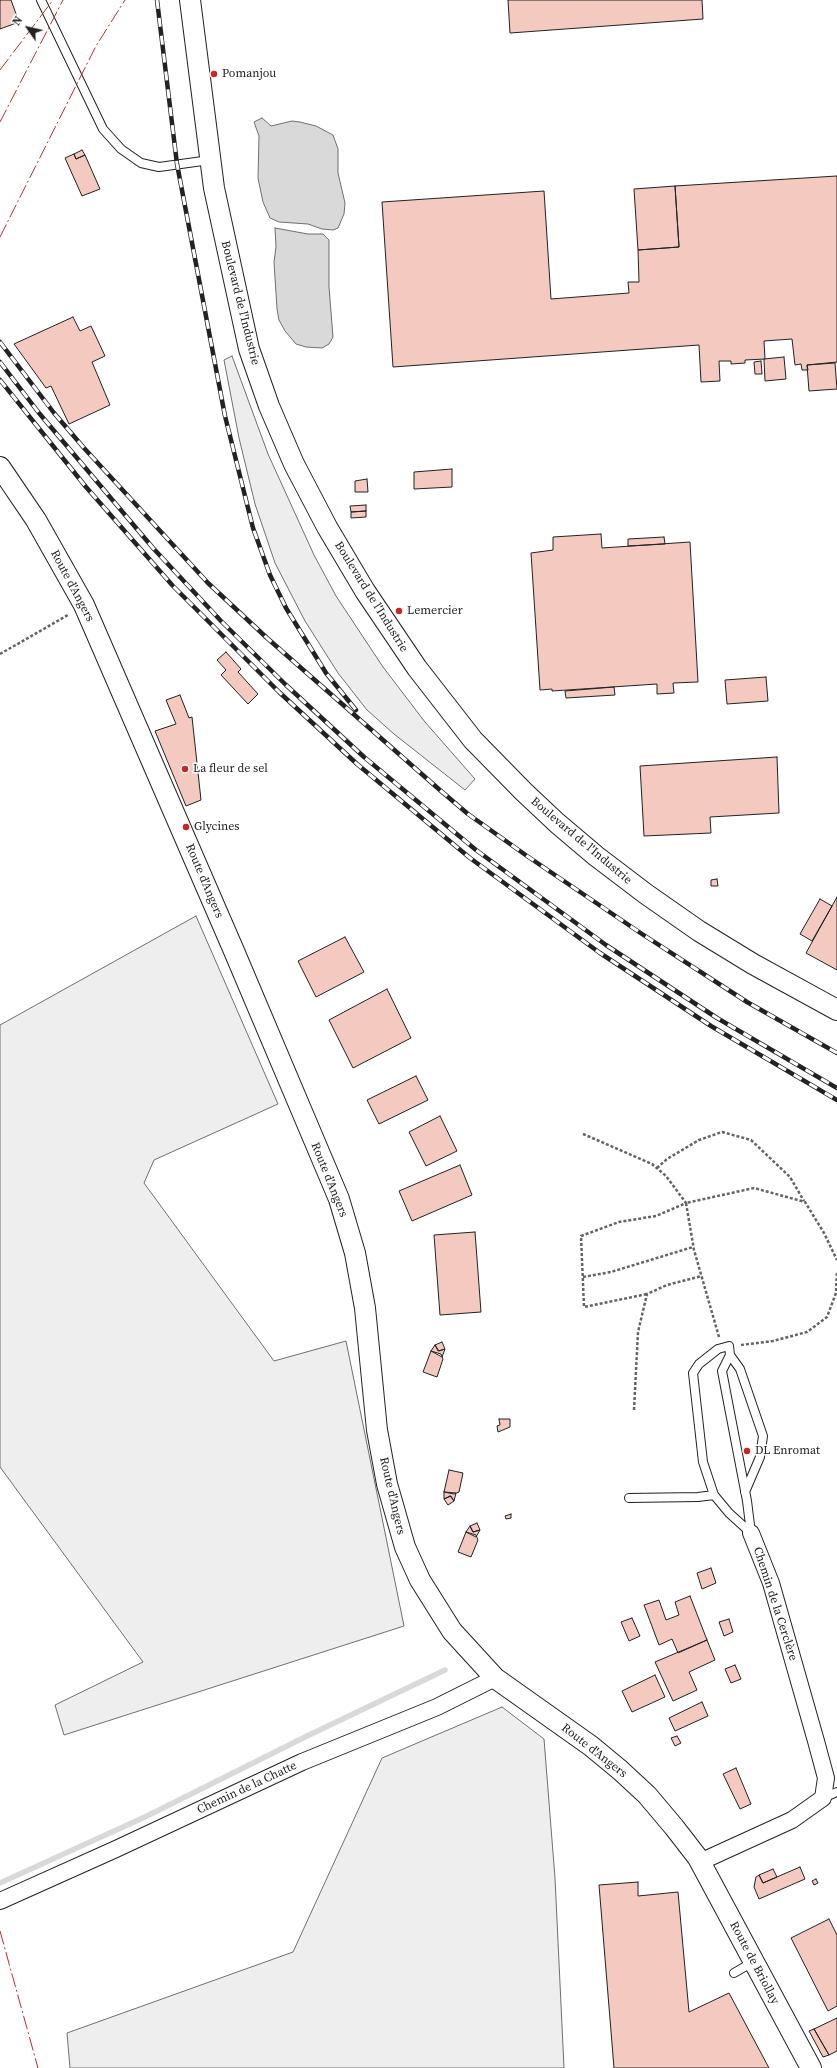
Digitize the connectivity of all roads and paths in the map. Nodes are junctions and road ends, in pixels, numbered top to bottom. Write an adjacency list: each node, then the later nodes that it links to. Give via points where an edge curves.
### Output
1 (41, 0): 3 (lane, via 103,128 121,149 141,163 159,167)
2 (190, 0): 3 (street, Boulevard de l'Industrie)
3 (211, 160): 7 (street, Boulevard de l'Industrie, via 222,226 249,350 269,406 294,464 327,527 365,591 417,668 484,751 524,792 596,856 699,931)
4 (0, 468): 5 (street, Route d'Angers, via 36,520)
5 (84, 605): 6 (path); 25 (street, Route d'Angers, via 339,1199 361,1284 377,1430 389,1491 405,1547 420,1580 452,1631)
6 (0, 654)
7 (837, 1010)
8 (583, 1134): 9 (path)
9 (657, 1168): 10 (path, via 699,1140 722,1132 751,1140 790,1177); 11 (path, via 678,1190)
10 (805, 1202): 11 (path, via 754,1188); 13 (path)
11 (686, 1203): 12 (path); 16 (path, via 656,1216 619,1222 581,1236)
12 (693, 1247): 15 (path); 16 (path, via 611,1272)
13 (837, 1260)
14 (837, 1271): 18 (path, via 836,1293 827,1317 807,1332 773,1341)
15 (702, 1276): 17 (path, via 667,1285); 18 (path)
16 (583, 1277): 17 (path, via 584,1307)
17 (646, 1294): 20 (path, via 638,1332)
18 (725, 1347): 19 (lane); 22 (lane, Chemin de la Cerclère, via 699,1364 693,1373 703,1462)
19 (730, 1355): 21 (lane, via 722,1371); 21 (lane, via 740,1369 763,1436 760,1457)
20 (634, 1410)
21 (745, 1492): 24 (lane)
22 (714, 1495): 23 (lane); 24 (lane, Chemin de la Cerclère, via 729,1514)
23 (629, 1498)
24 (751, 1533): 26 (street, Chemin de la Cerclère, via 771,1583)
25 (495, 1678): 27 (street, Route d'Angers, via 620,1770 647,1795); 28 (street, Chemin de la Chatte, via 437,1708 302,1762)
26 (830, 1795): 27 (street, Chemin de la Cerclère, via 792,1820)
27 (699, 1860): 29 (street, Route de Briollay)
28 (0, 1901)
29 (753, 1962): 30 (lane); 31 (street, Route de Briollay)
30 (734, 1973)
31 (811, 2068)

